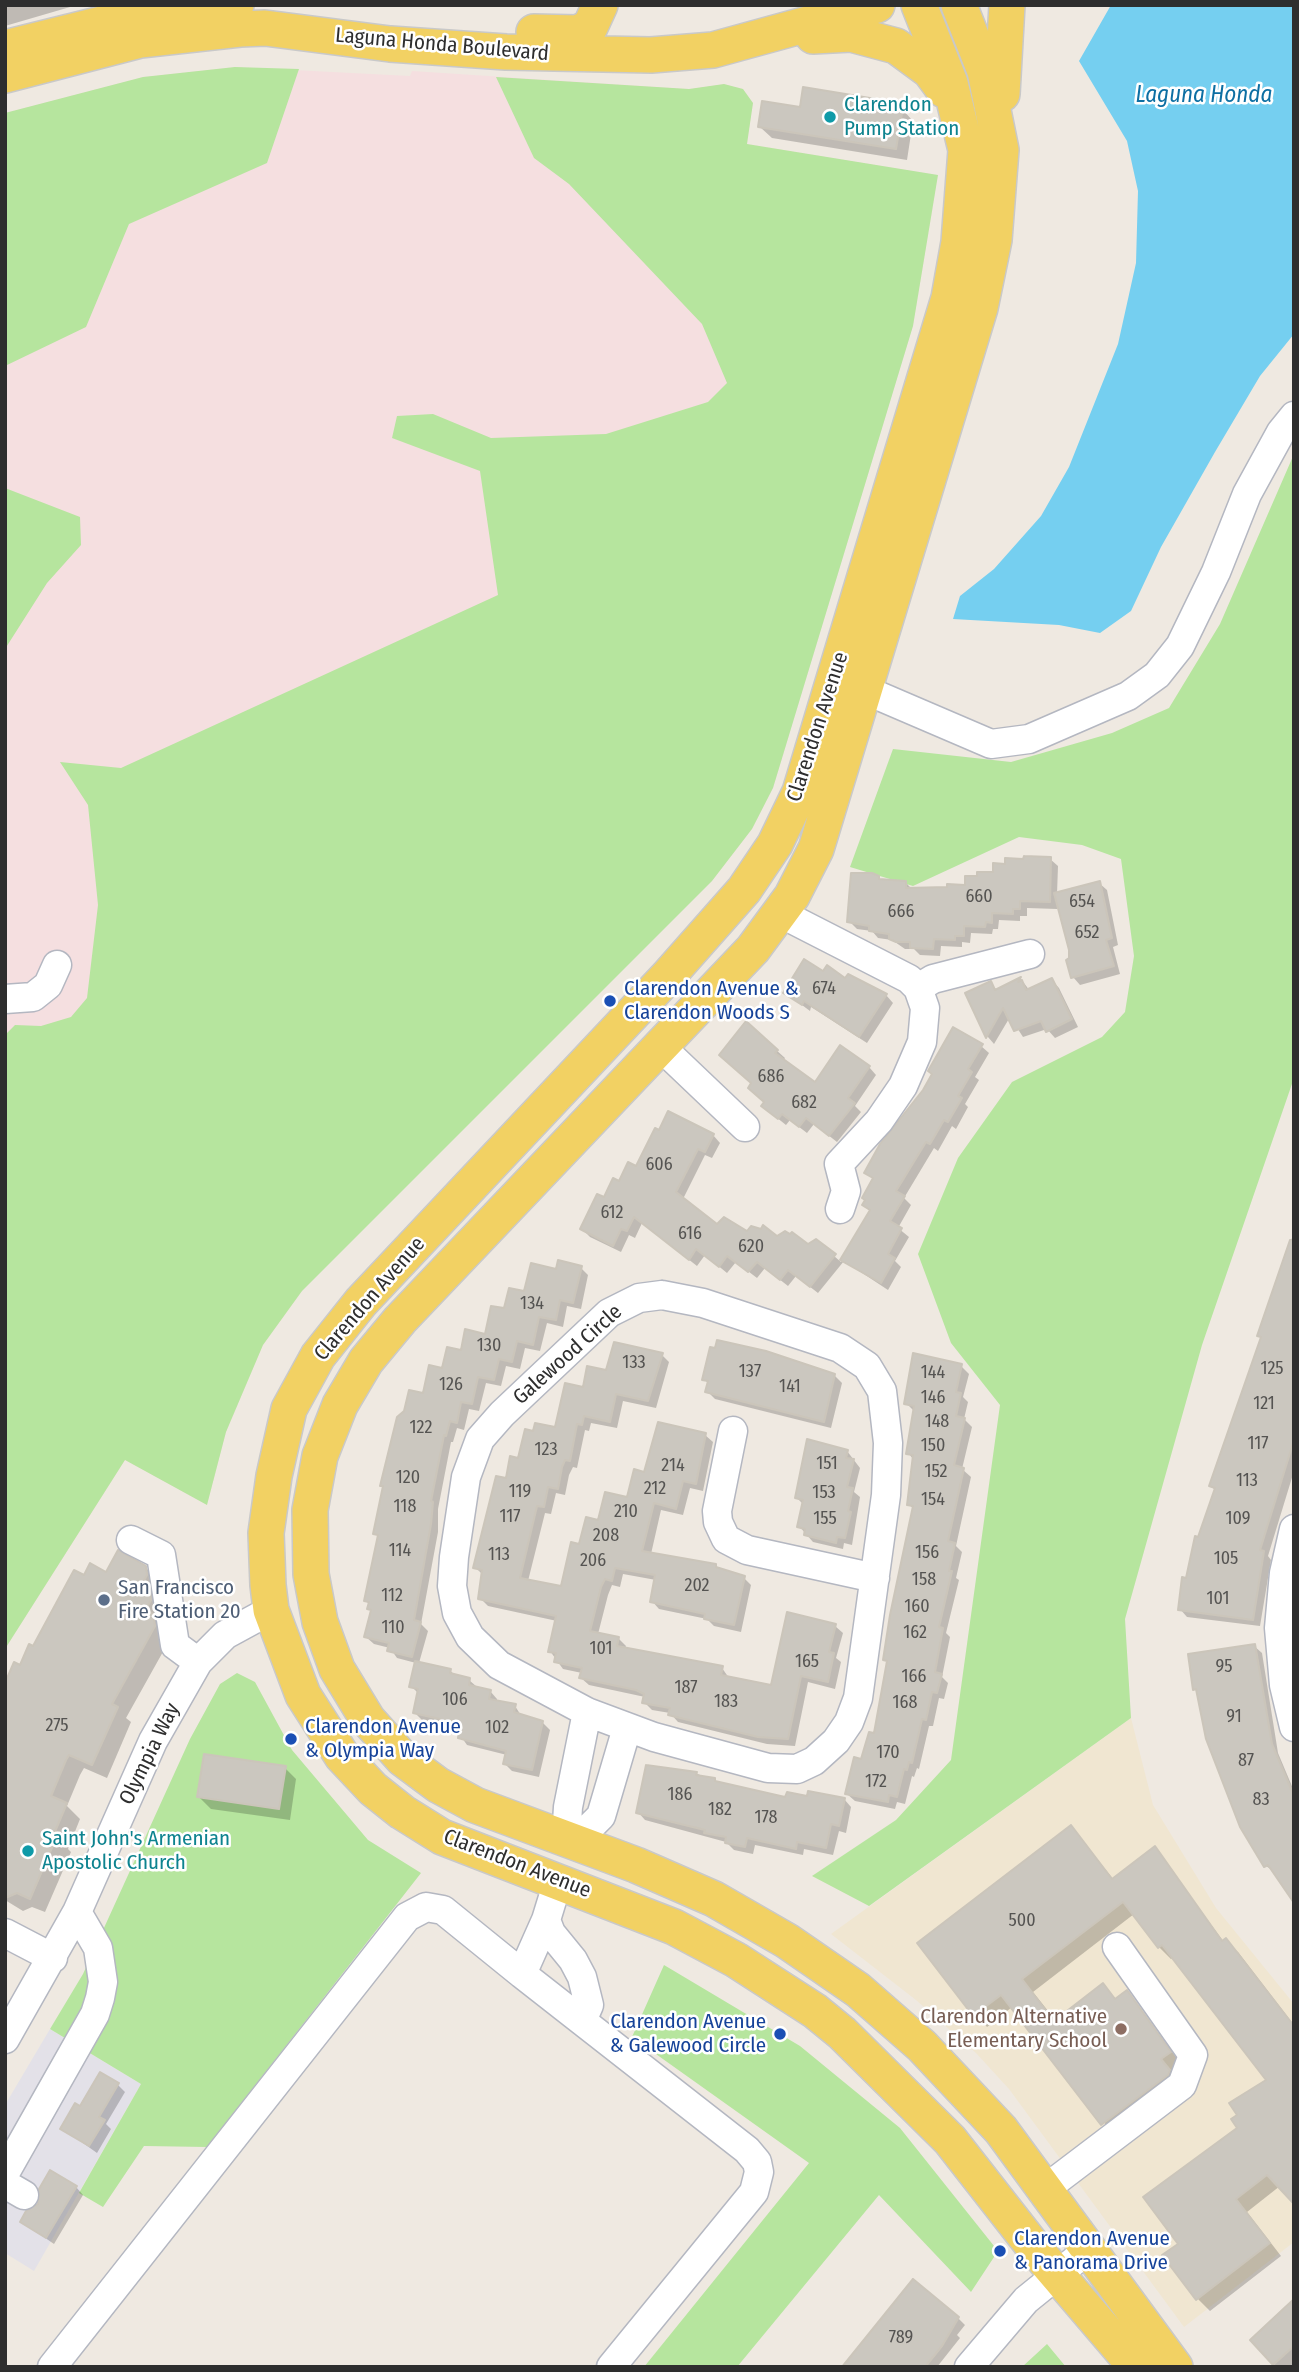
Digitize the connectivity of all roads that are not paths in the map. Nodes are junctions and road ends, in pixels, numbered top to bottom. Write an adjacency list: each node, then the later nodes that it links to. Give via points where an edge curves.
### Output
1 (236, 5): 7 (main road)
2 (600, 5): 10 (main road, via 590,27 579,33 524,31)
3 (877, 5): 9 (main road, Laguna Honda Boulevard)
4 (919, 5): 12 (main road, Clarendon Avenue)
5 (958, 5): 13 (main road, Clarendon Avenue, via 985,71)
6 (1007, 5): 13 (main road)
7 (98, 14): 8 (main road)
8 (5, 48)
9 (713, 50): 10 (main road, Laguna Honda Boulevard, via 596,56); 12 (main road, via 825,34 869,37 896,46 921,63)
10 (506, 52): 11 (main road, Laguna Honda Boulevard, via 240,29 141,40)
11 (5, 75)
12 (959, 116): 19 (main road, Clarendon Avenue, via 965,196 949,298 800,792 775,844 744,890)
13 (1001, 150): 15 (main road, Clarendon Avenue, via 998,212 983,295)
14 (1294, 416): 15 (street, via 1247,494 1180,646 1157,675 1128,696 1029,739 991,744)
15 (865, 690): 16 (main road, Clarendon Avenue, via 816,849)
16 (780, 913): 20 (street, via 909,979); 22 (main road, Clarendon Avenue)
17 (1030, 954): 20 (street, via 933,979)
18 (57, 965): 21 (street, via 48,985 33,997)
19 (668, 976): 22 (main road); 23 (main road, Clarendon Avenue)
20 (918, 988): 25 (street, via 925,1018 916,1058 888,1110 839,1164 846,1191)
21 (5, 999)
22 (661, 1047): 23 (main road); 24 (street); 27 (main road, Clarendon Avenue, via 366,1361 327,1436)
23 (589, 1060): 31 (main road, Clarendon Avenue, via 361,1302 318,1356 289,1409 274,1476 266,1534)
24 (745, 1127)
25 (840, 1209)
26 (733, 1431): 30 (street, via 717,1511 726,1539 747,1550)
27 (310, 1523): 31 (main road, via 286,1566); 32 (main road, Clarendon Avenue, via 311,1574)
28 (1294, 1529): 35 (street, via 1279,1628 1284,1685)
29 (131, 1540): 33 (street, via 161,1555 175,1645)
30 (875, 1578): 34 (street, Galewood Circle, via 888,1443 882,1391 867,1366 840,1348 686,1298 662,1295 629,1302 599,1321 480,1439 466,1477 453,1564 457,1613 479,1647 499,1665); 36 (street, Galewood Circle, via 854,1710 843,1732 814,1761 797,1769 768,1768)
31 (271, 1610): 32 (main road); 33 (street, Olympia Way, via 225,1635); 38 (main road, Clarendon Avenue, via 303,1695 351,1767 418,1823)
32 (328, 1646): 37 (main road, Clarendon Avenue, via 368,1720 414,1767 475,1805)
33 (198, 1662): 41 (street, Olympia Way, via 153,1741)
34 (587, 1712): 36 (street, Galewood Circle); 37 (street)
35 (1294, 1727)
36 (627, 1728): 37 (street, via 601,1816 588,1829)
37 (566, 1839): 38 (main road); 40 (main road, via 579,1867); 50 (main road, Clarendon Avenue, via 714,1899 827,1968 936,2060 1001,2130)
38 (495, 1859): 39 (main road, Clarendon Avenue)
39 (558, 1881): 40 (main road, Clarendon Avenue); 42 (street)
40 (614, 1902): 52 (main road, Clarendon Avenue, via 736,1960 842,2033 950,2140)
41 (77, 1912): 45 (street, Olympia Way); 49 (street, via 98,1948 103,1982 100,1998)
42 (546, 1920): 46 (street); 47 (street, via 582,1977 589,2006)
43 (5, 1933): 45 (street)
44 (1117, 1947): 50 (street, via 1193,2055 1182,2085)
45 (53, 1958): 48 (street, Olympia Way)
46 (522, 1974): 47 (street); 53 (street, via 443,1910 433,1906 413,1912)
47 (582, 2021): 54 (street, via 747,2150 759,2172 754,2192)
48 (5, 2039)
49 (5, 2173)
50 (1045, 2189): 51 (main road, Clarendon Avenue)
51 (1089, 2249): 52 (street); 57 (main road, Clarendon Avenue)
52 (1056, 2275): 55 (street, via 1005,2321); 56 (main road, Clarendon Avenue)
53 (52, 2367)
54 (611, 2367)
55 (969, 2367)
56 (1136, 2367)
57 (1175, 2367)

